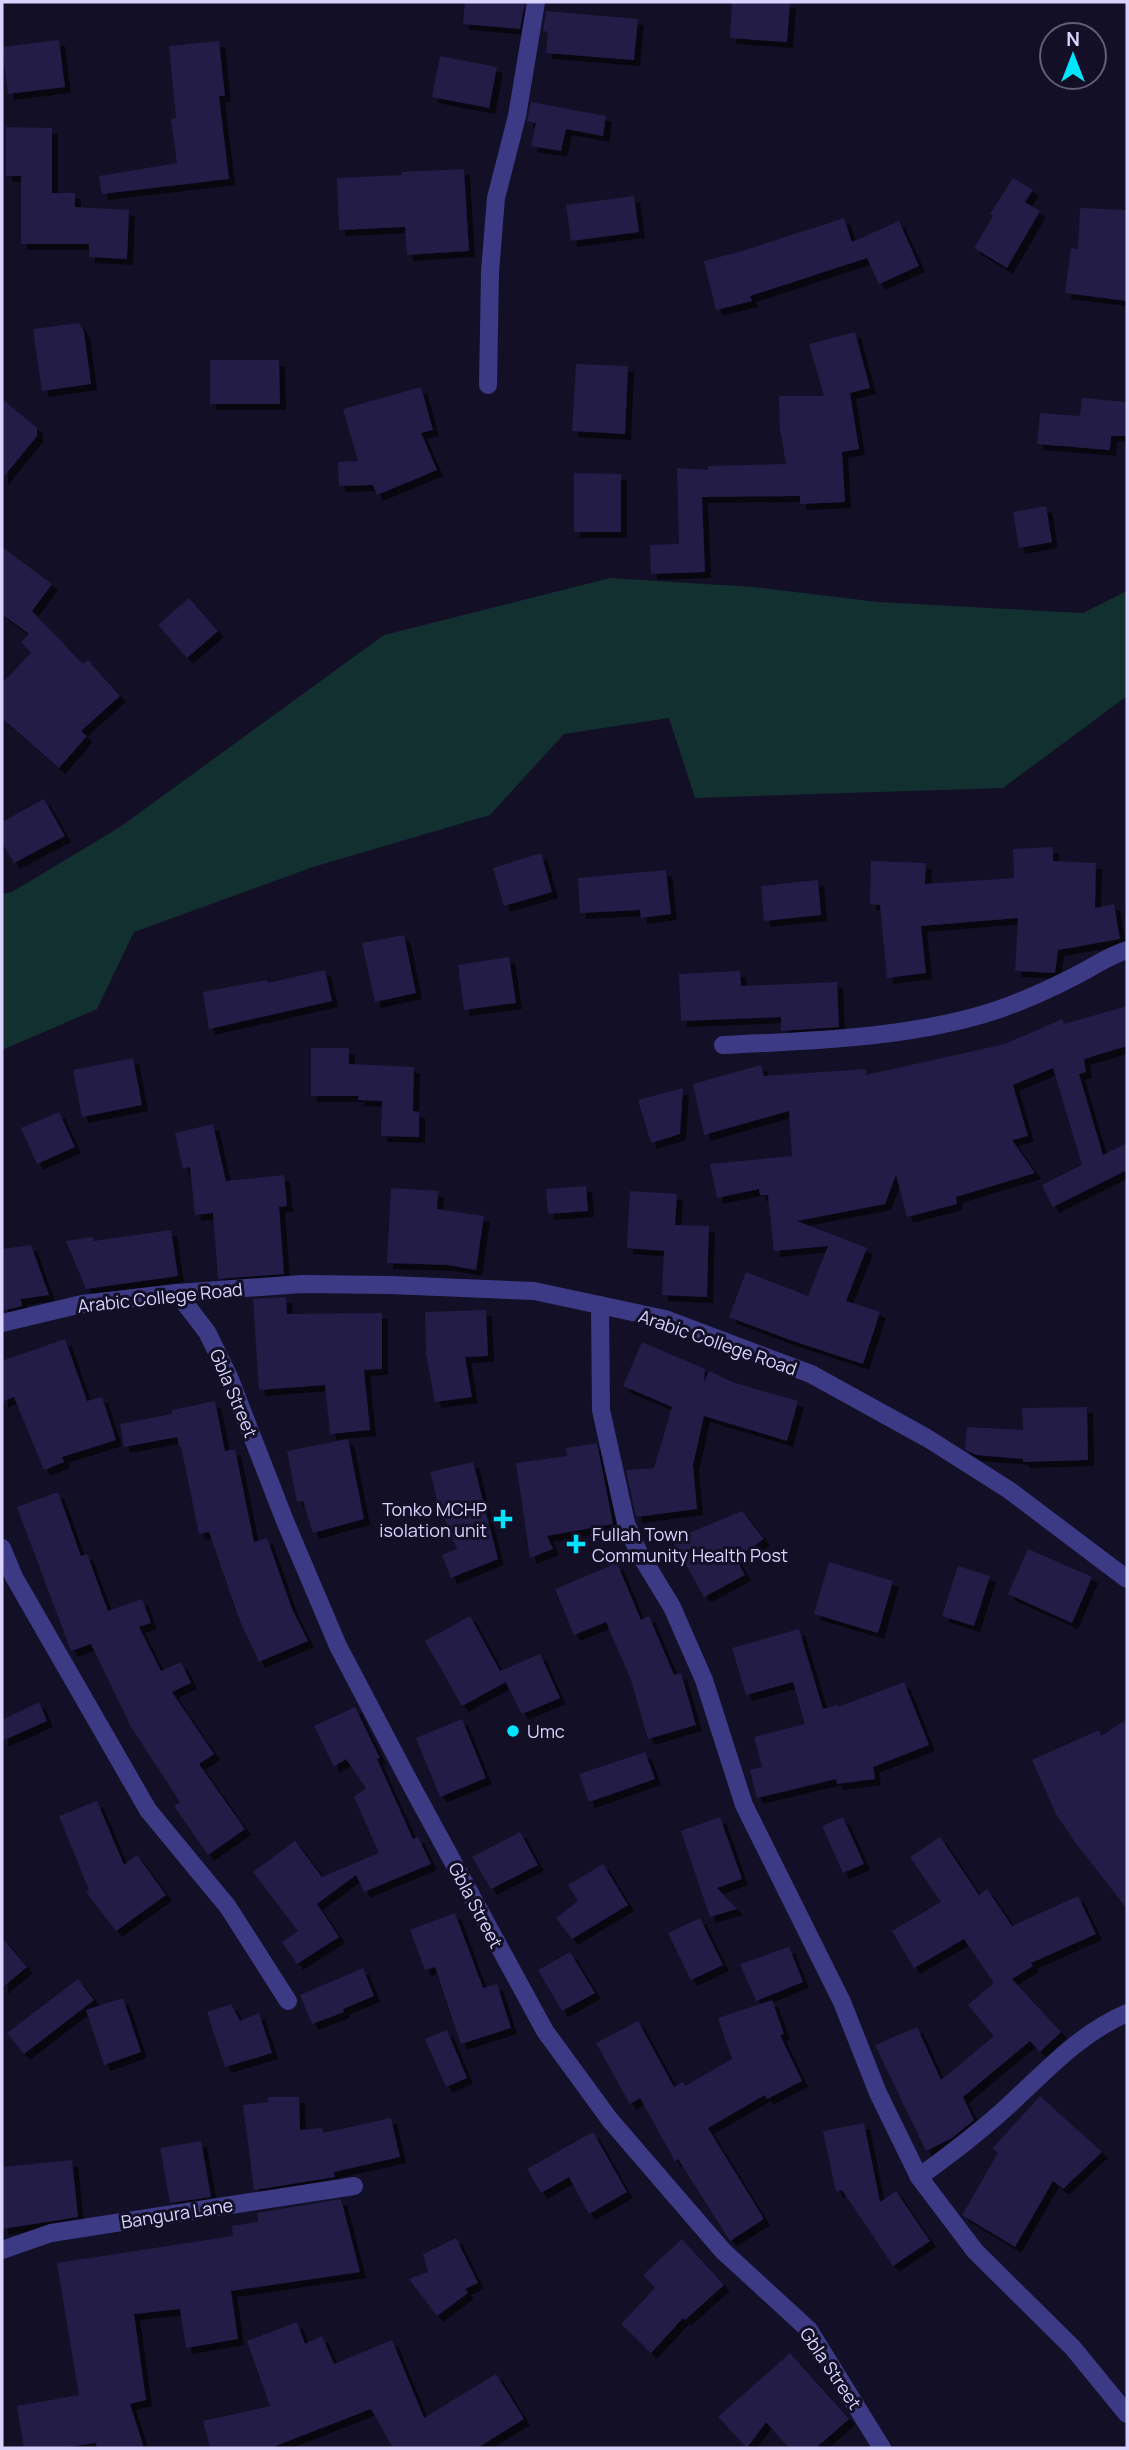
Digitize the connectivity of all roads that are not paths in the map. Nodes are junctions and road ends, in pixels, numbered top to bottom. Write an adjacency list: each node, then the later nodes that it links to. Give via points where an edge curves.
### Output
1 (536, 2): 2 (street, via 517,116 496,198)
2 (488, 385)
3 (1127, 950): 4 (street, via 997,1010 951,1022 826,1041)
4 (723, 1045)
5 (177, 1293): 6 (street, Arabic College Road, via 302,1284 403,1285 534,1291); 7 (street, Arabic College Road, via 82,1304); 16 (street, Gbla Street, via 207,1332 229,1377 338,1646 545,2031 610,2120 723,2250 809,2330)
6 (600, 1305): 9 (street, Arabic College Road, via 665,1319 811,1374 997,1482); 12 (street, via 601,1410 626,1523 678,1619 704,1680 744,1805 842,2002 878,2093)
7 (2, 1323)
8 (2, 1548): 10 (street, via 14,1577 148,1810 228,1908)
9 (1127, 1579)
10 (288, 2001)
11 (1127, 2013): 12 (street, via 1062,2055 971,2140)
12 (919, 2177): 15 (street, via 975,2251 1073,2348)
13 (354, 2186): 14 (street, Bangura Lane, via 51,2233)
14 (2, 2250)
15 (1127, 2414)
16 (882, 2448)

